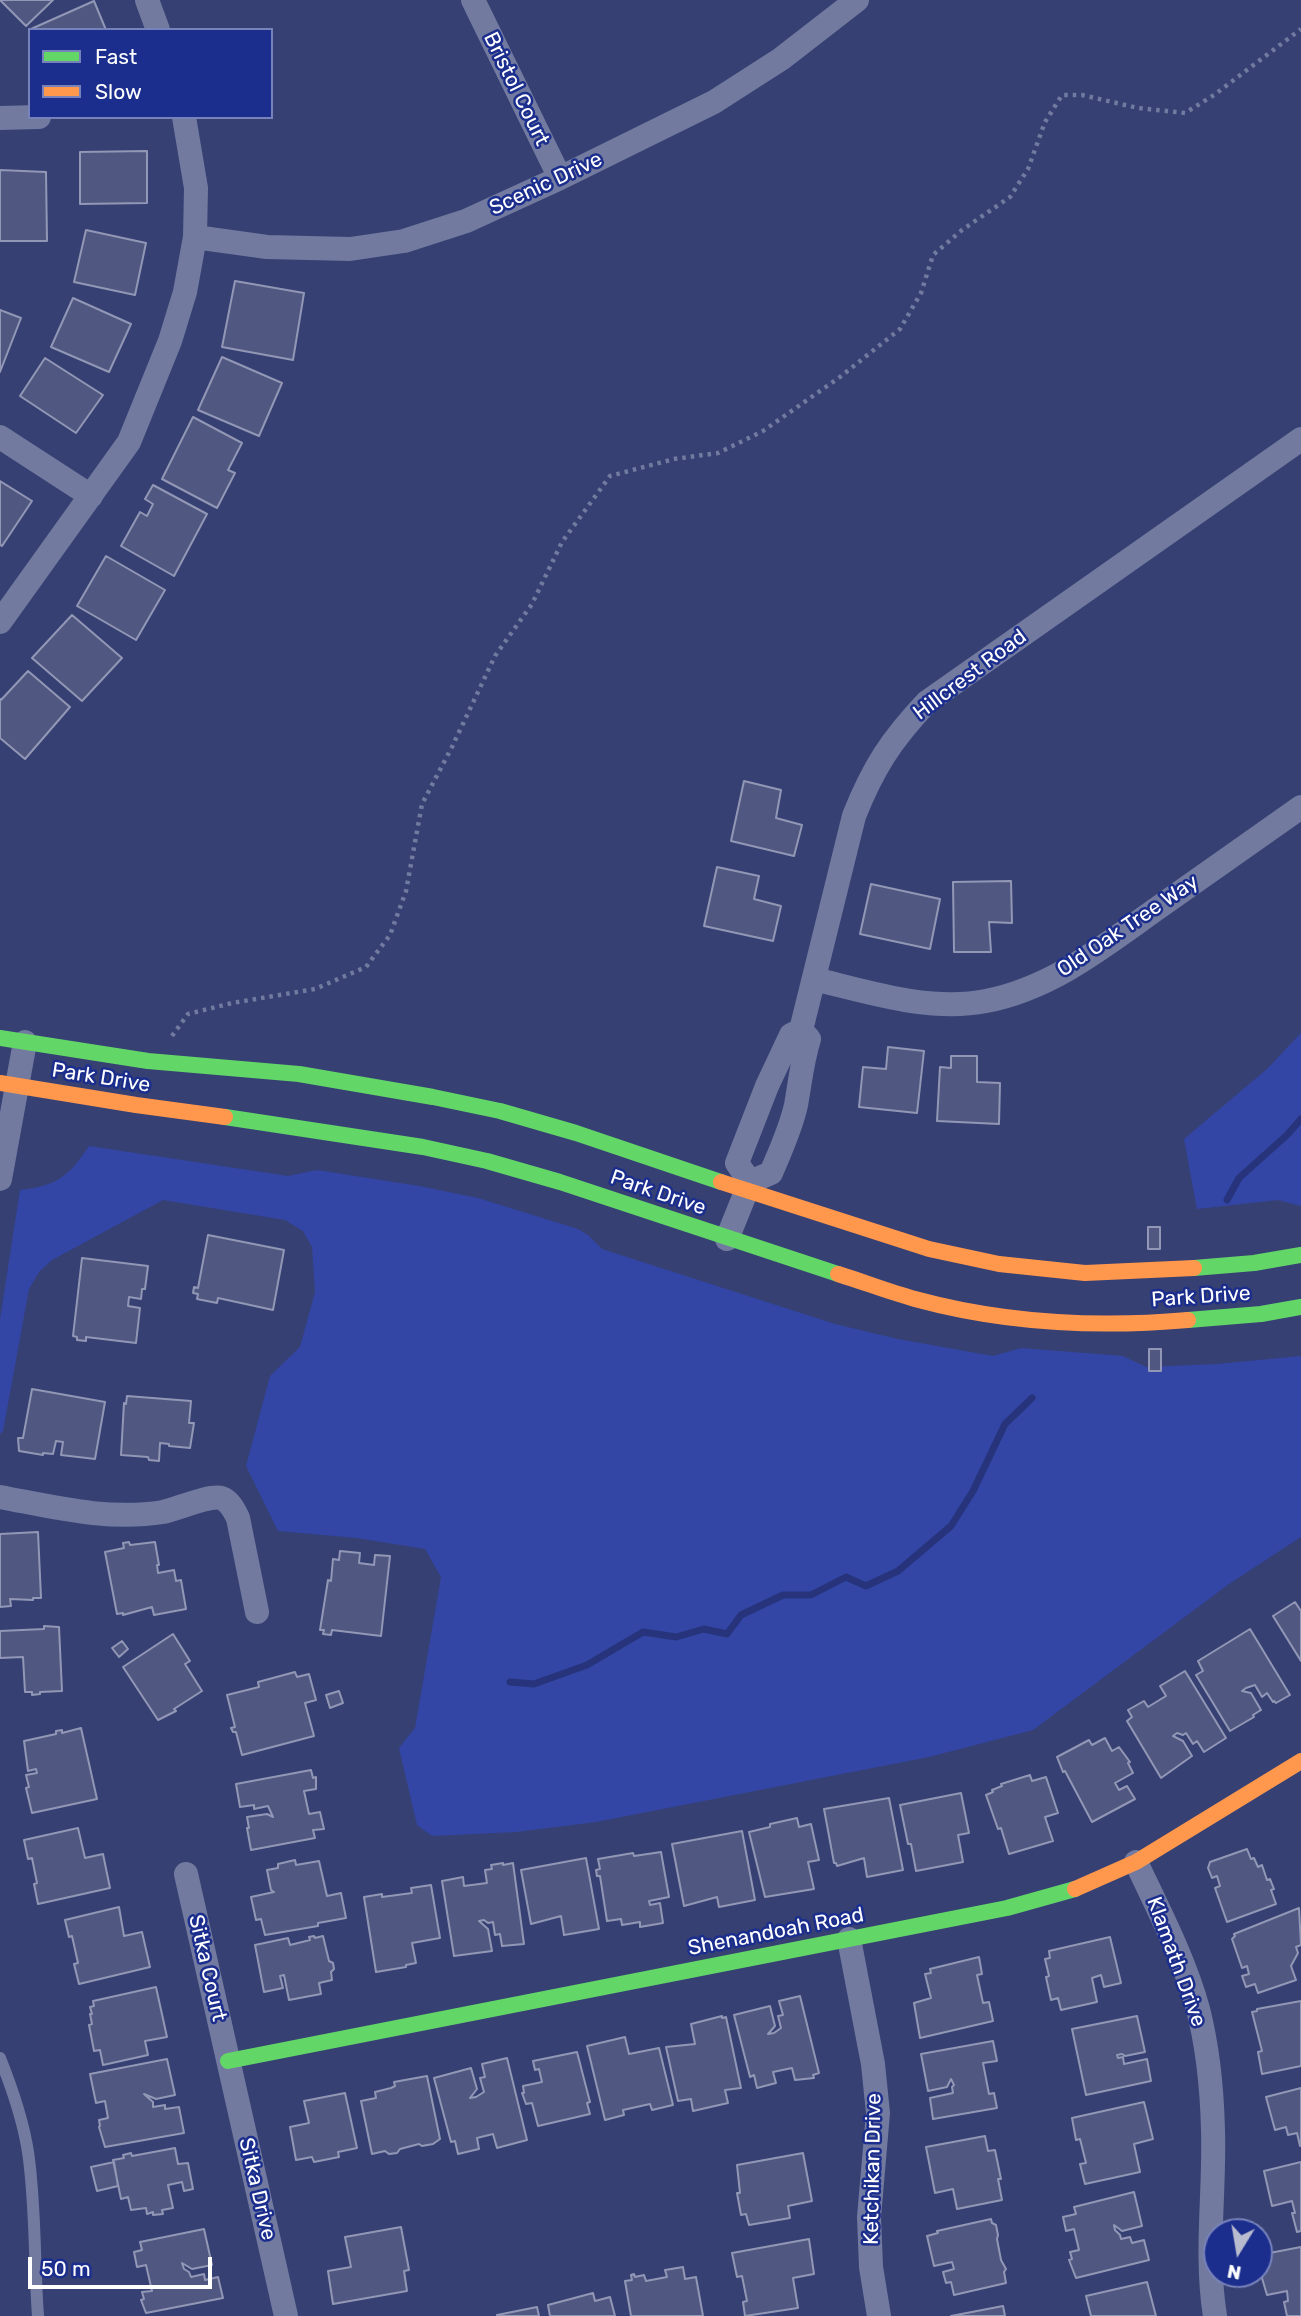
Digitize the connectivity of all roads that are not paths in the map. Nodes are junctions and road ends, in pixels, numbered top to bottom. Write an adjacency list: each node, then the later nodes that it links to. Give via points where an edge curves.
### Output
1 (147, 0): 4 (street)
2 (473, 0): 8 (street, Bristol Court)
3 (844, 4): 8 (street, Scenic Drive, via 781,60 714,102)
4 (157, 28)
5 (28, 117): 6 (street)
6 (0, 118)
7 (184, 119): 9 (street, via 196,188)
8 (559, 178): 9 (street, Scenic Drive, via 466,221 404,241 350,249 267,247)
9 (195, 237): 12 (street, via 185,292 130,442)
10 (0, 437): 12 (street)
11 (1301, 439): 15 (street, Hillcrest Road, via 927,702 904,727 883,753 853,816)
12 (91, 496): 13 (street)
13 (0, 622)
14 (1301, 807): 15 (street, Old Oak Tree Way, via 1079,964 1019,991 986,1001 923,1002)
15 (814, 979): 16 (street, Hillcrest Road)
16 (801, 1030): 19 (street, Hillcrest Road, via 791,1035); 21 (street, Hillcrest Road, via 809,1039)
17 (0, 1038): 18 (street, Park Drive)
18 (25, 1042): 20 (street); 23 (street, Park Drive, via 160,1062 299,1074 460,1102)
19 (768, 1084): 21 (street); 23 (street, Hillcrest Road, via 737,1163)
20 (9, 1085): 22 (street); 24 (street, Park Drive, via 423,1147 560,1182)
21 (797, 1094): 23 (street, Hillcrest Road, via 771,1173)
22 (0, 1179)
23 (748, 1187): 24 (street); 25 (street, Park Drive, via 929,1249 999,1264 1085,1273 1228,1265)
24 (727, 1239): 26 (street, Park Drive, via 916,1299 991,1315 1084,1324 1177,1321)
25 (1301, 1255)
26 (1301, 1307)
27 (0, 1497): 28 (street, via 110,1515 165,1511 220,1498 232,1505 238,1518)
28 (257, 1612)
29 (1301, 1761): 30 (street, Shenandoah Road)
30 (1136, 1862): 32 (street, Shenandoah Road, via 1076,1889 1007,1908); 38 (street, Klamath Drive, via 1197,2008 1209,2065)
31 (186, 1874): 34 (street, Sitka Court)
32 (849, 1939): 34 (street, Shenandoah Road); 37 (street, Ketchikan Drive, via 878,2113 869,2217)
33 (0, 2058): 35 (lane, via 27,2151)
34 (228, 2061): 36 (street, Sitka Drive)
35 (38, 2316)
36 (286, 2316)
37 (879, 2316)
38 (1215, 2316)

